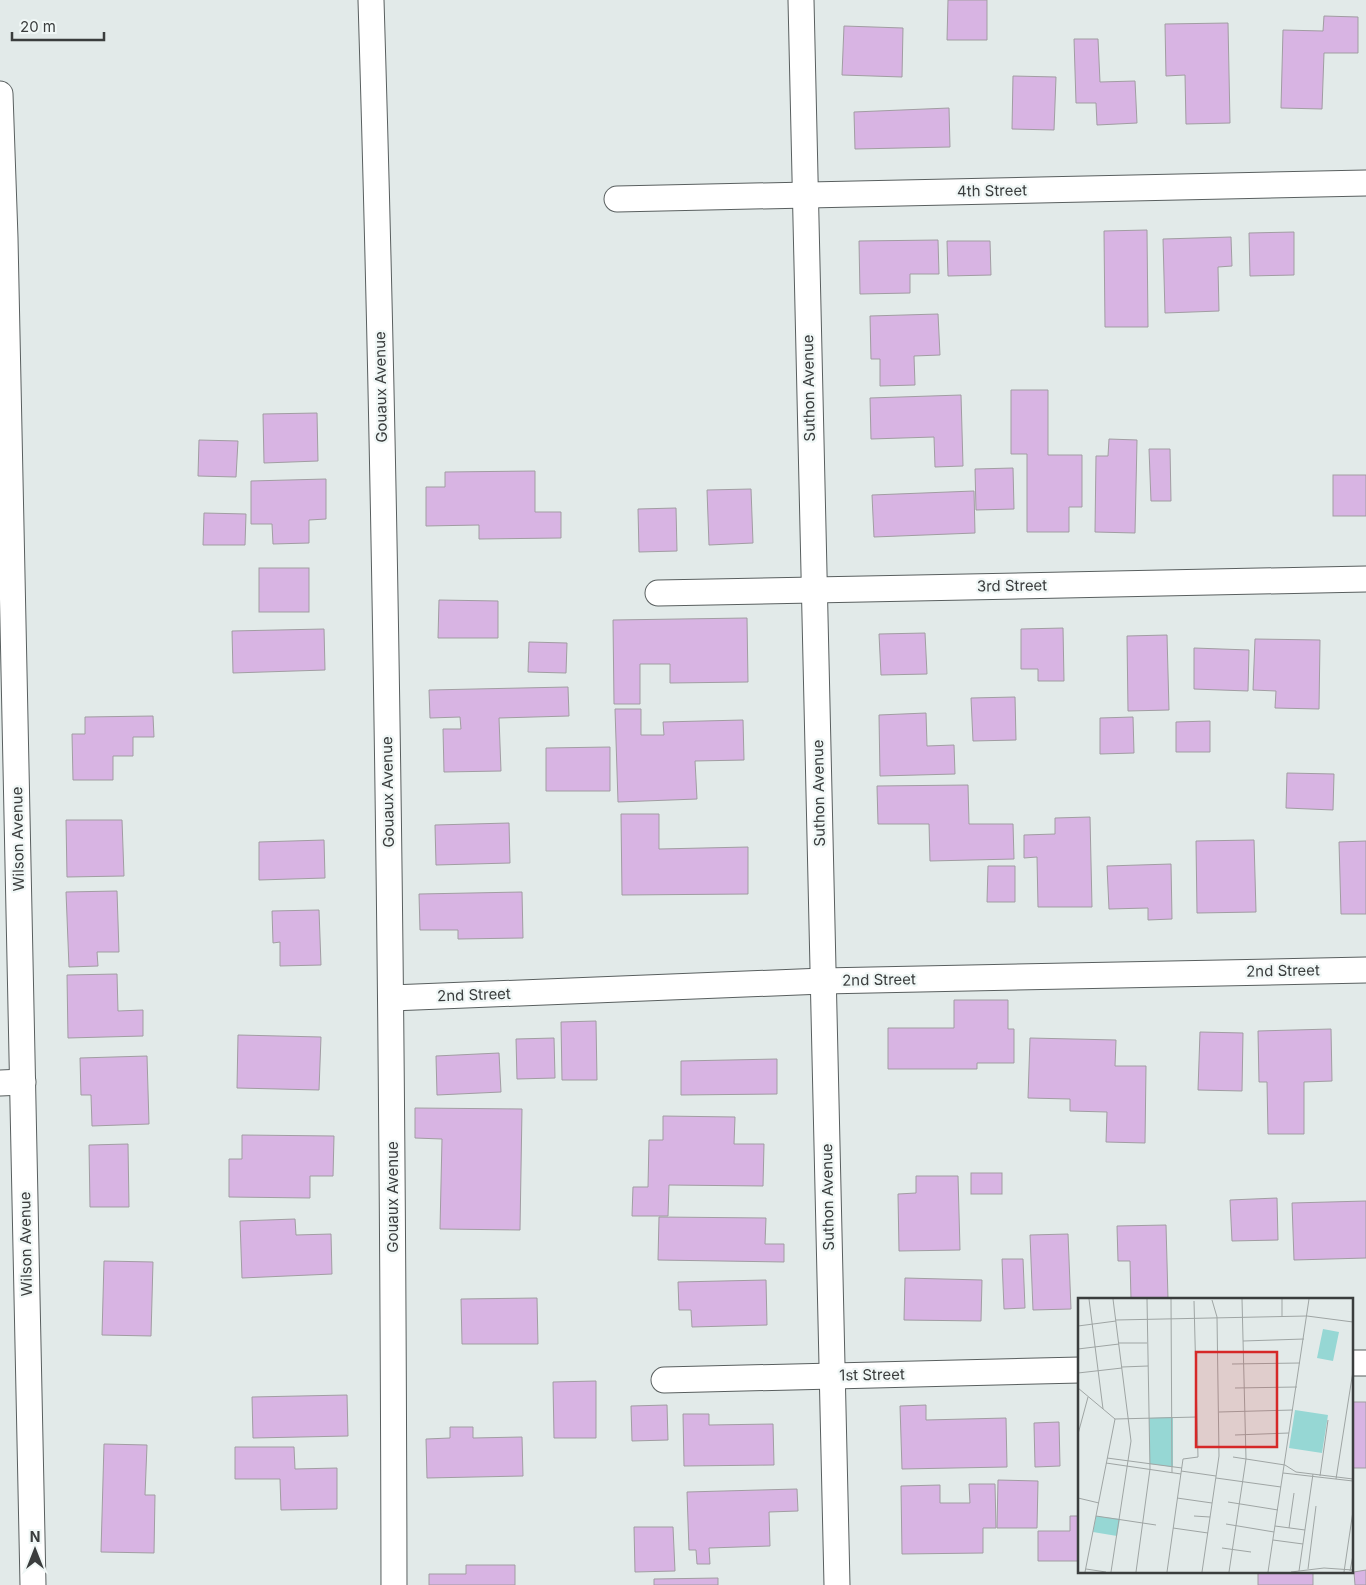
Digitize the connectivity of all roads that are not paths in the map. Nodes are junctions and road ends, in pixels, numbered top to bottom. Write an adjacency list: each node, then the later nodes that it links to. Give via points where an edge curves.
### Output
1 (371, 0): 12 (street, Gouaux Avenue)
2 (801, 0): 5 (street, Suthon Avenue)
3 (0, 94): 13 (street, Wilson Avenue, via 5,248)
4 (1366, 183): 5 (street, 4th Street)
5 (805, 195): 6 (street, 4th Street); 8 (street, Suthon Avenue)
6 (617, 200)
7 (1366, 579): 8 (street, 3rd Street)
8 (814, 590): 9 (street, 3rd Street); 11 (street, Suthon Avenue)
9 (658, 593)
10 (1366, 970): 11 (street, 2nd Street)
11 (823, 982): 12 (street, 2nd Street); 15 (street, Suthon Avenue)
12 (391, 998): 18 (street, Gouaux Avenue)
13 (12, 1082): 17 (street, Wilson Avenue)
14 (1078, 1370): 15 (street, 1st Street)
15 (832, 1376): 16 (street, 1st Street); 19 (street, Suthon Avenue)
16 (664, 1380)
17 (33, 1585)
18 (394, 1585)
19 (837, 1585)

